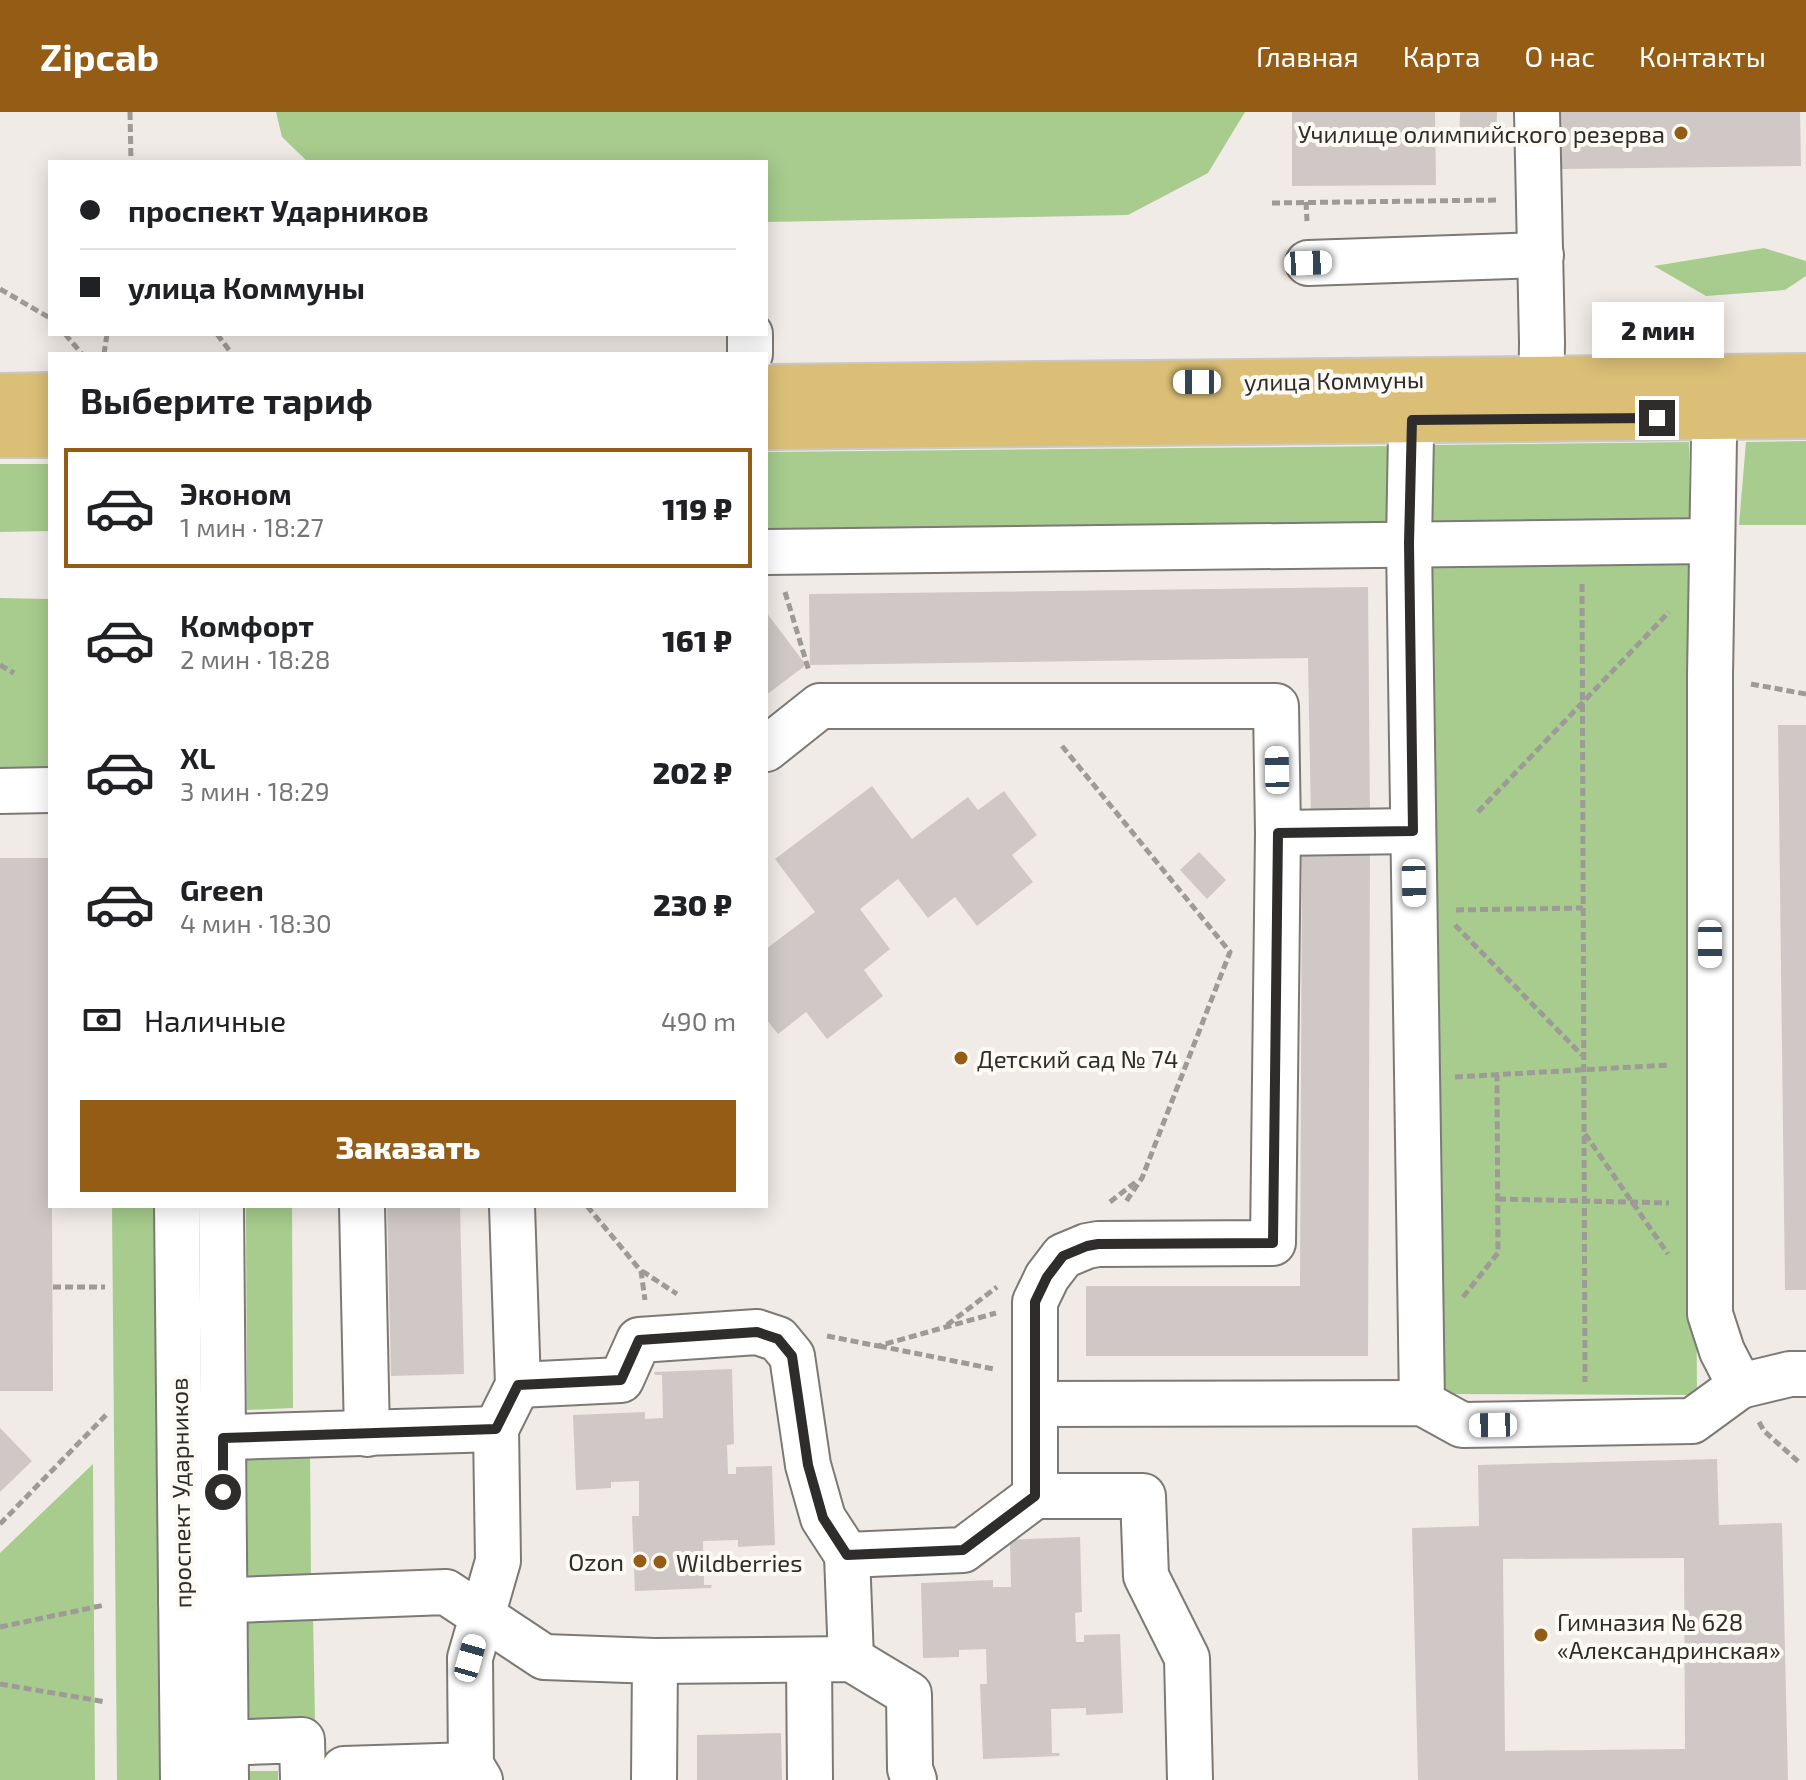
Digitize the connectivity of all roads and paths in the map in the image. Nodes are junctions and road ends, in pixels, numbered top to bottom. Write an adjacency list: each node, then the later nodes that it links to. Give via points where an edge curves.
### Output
1 (130, 112): 3 (path)
2 (1537, 112): 4 (street)
3 (131, 160)
4 (1539, 199): 5 (path); 6 (street)
5 (1272, 203)
6 (1541, 255): 7 (street); 17 (street)
7 (1308, 263)
8 (0, 289): 9 (path)
9 (48, 317)
10 (67, 336): 11 (path)
11 (80, 352)
12 (1806, 376): 16 (main road, улица Коммуны)
13 (768, 387): 18 (main road, улица Коммуны)
14 (48, 395): 15 (main road)
15 (0, 396)
16 (1715, 397): 17 (main road, улица Коммуны); 19 (main road, улица Коммуны); 26 (street)
17 (1540, 399): 18 (main road, улица Коммуны)
18 (1412, 400): 20 (main road, улица Коммуны); 23 (street)
19 (1806, 416)
20 (768, 427)
21 (0, 435): 22 (main road)
22 (48, 435)
23 (1409, 543): 24 (street); 25 (street); 38 (street)
24 (1582, 543): 26 (street); 31 (path)
25 (769, 552): 32 (path)
26 (1711, 555): 29 (street); 31 (path)
27 (0, 665): 28 (path)
28 (14, 673)
29 (1710, 676): 30 (path); 43 (street)
30 (1806, 694)
31 (1582, 703): 37 (path); 40 (path)
32 (820, 706): 33 (street); 34 (street)
33 (1030, 707): 39 (street, via 1276,706); 57 (path, via 1230,952 1142,1178)
34 (768, 747)
35 (48, 790): 36 (street)
36 (0, 791)
37 (1478, 812)
38 (1413, 831): 39 (street); 41 (street)
39 (1278, 833): 57 (street, via 1273,1243)
40 (1583, 908): 41 (path); 42 (path)
41 (1428, 910): 42 (path); 70 (street)
42 (1583, 1056): 44 (path)
43 (1710, 1063): 44 (path); 51 (street)
44 (1584, 1070): 45 (path); 47 (path)
45 (1497, 1075): 46 (path); 48 (path)
46 (1448, 1077)
47 (1584, 1133): 49 (path); 50 (path)
48 (1498, 1199): 49 (path); 61 (path, via 1498,1253)
49 (1584, 1201): 50 (path); 72 (path)
50 (1632, 1202): 51 (path); 58 (path)
51 (1710, 1204): 68 (street, via 1710,1314)
52 (177, 1208): 75 (street, проспект Ударников)
53 (221, 1208): 76 (street, проспект Ударников)
54 (362, 1208): 74 (street)
55 (512, 1208): 67 (street)
56 (589, 1208): 64 (path, via 641,1271 646,1309)
57 (1098, 1244): 62 (street, via 1063,1256)
58 (1675, 1264)
59 (53, 1287): 60 (path)
60 (105, 1287)
61 (1459, 1301)
62 (1035, 1302): 65 (path); 69 (street)
63 (778, 1339): 64 (street, via 757,1332); 65 (path, via 796,1331); 80 (street, via 792,1356 808,1465 823,1518)
64 (639, 1340): 67 (street, via 621,1380)
65 (878, 1346): 69 (path)
66 (1806, 1374): 68 (street)
67 (518, 1385): 73 (street)
68 (1740, 1386): 72 (street, via 1692,1421); 77 (path, via 1764,1431)
69 (1036, 1391): 70 (street); 78 (street)
70 (1422, 1403): 72 (street, via 1462,1425)
71 (106, 1415): 79 (path)
72 (1585, 1423)
73 (496, 1429): 74 (street); 84 (street, via 498,1561)
74 (367, 1434): 76 (street)
75 (180, 1438): 76 (street); 82 (street, проспект Ударников)
76 (223, 1438): 81 (street, проспект Ударников)
77 (1801, 1464)
78 (1035, 1496): 80 (street, via 963,1550); 97 (street, via 1143,1496 1146,1576 1187,1658)
79 (0, 1524)
80 (847, 1555): 86 (street)
81 (224, 1600): 82 (street); 84 (street, via 446,1592); 90 (street, проспект Ударников)
82 (181, 1602): 91 (street, проспект Ударников)
83 (105, 1605): 85 (path)
84 (482, 1616): 87 (street, via 544,1657); 92 (street, via 470,1658)
85 (0, 1627)
86 (830, 1660): 87 (street); 95 (street); 96 (street, via 909,1694)
87 (655, 1661): 94 (street)
88 (0, 1684): 89 (path)
89 (106, 1702)
90 (226, 1761): 91 (street); 93 (street, via 302,1740)
91 (183, 1762)
92 (476, 1772): 93 (street)
93 (323, 1775)
94 (654, 1780)
95 (810, 1780)
96 (914, 1780)
97 (1190, 1780)

